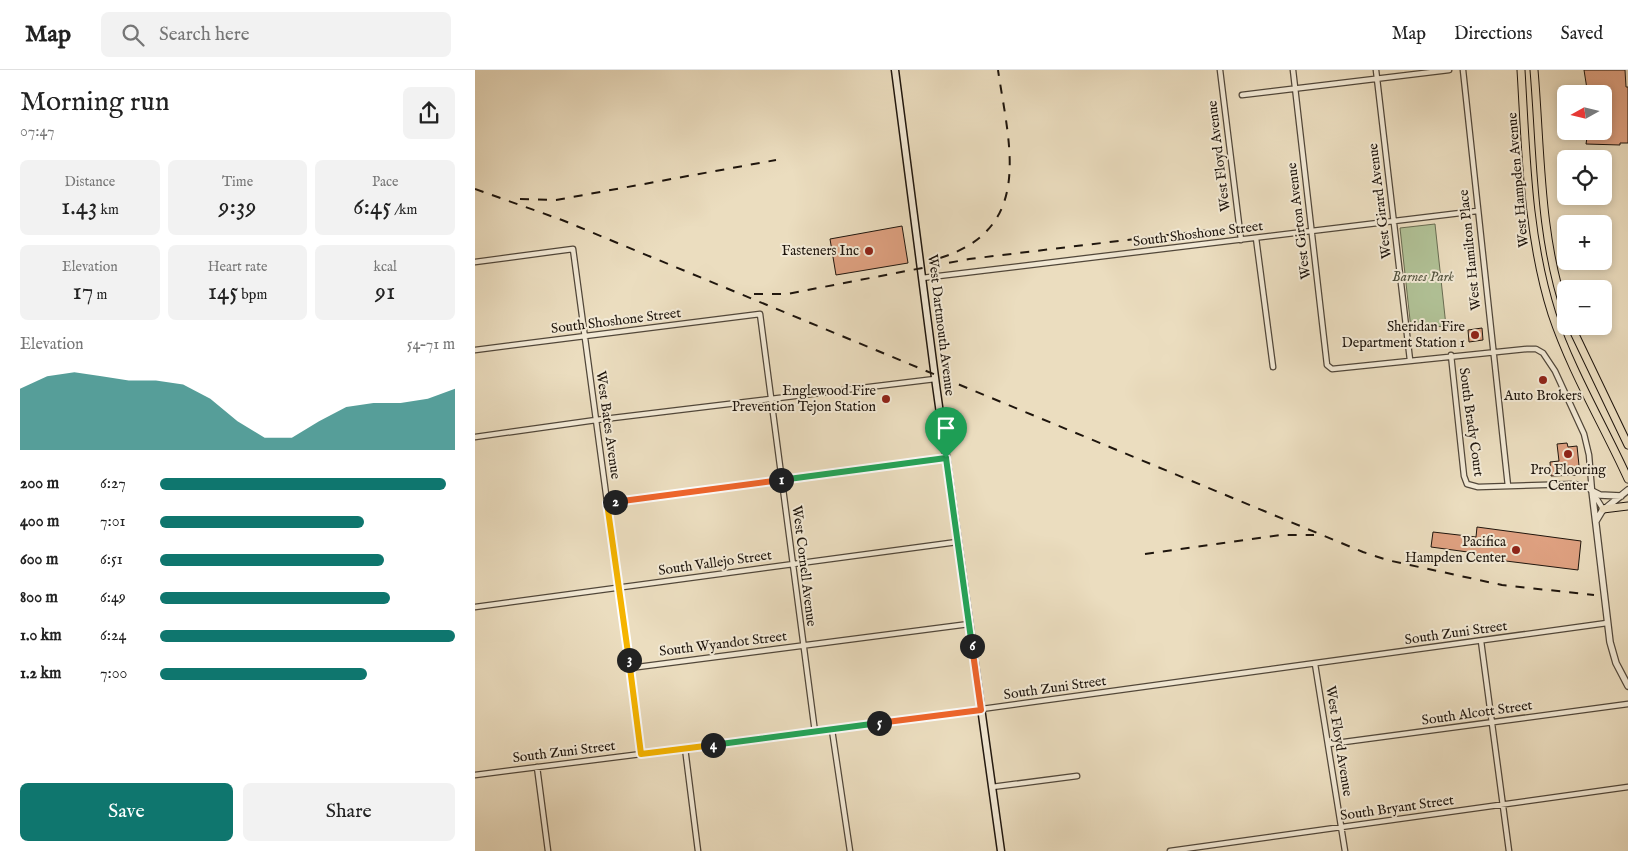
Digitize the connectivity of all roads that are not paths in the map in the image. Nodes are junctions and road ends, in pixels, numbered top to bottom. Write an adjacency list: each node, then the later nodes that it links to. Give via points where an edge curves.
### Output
1 (895, 70): 18 (main road, West Dartmouth Avenue)
2 (1220, 70): 16 (street, West Floyd Avenue)
3 (1293, 70): 10 (street, West Girton Avenue)
4 (1376, 70): 9 (street, West Girard Avenue)
5 (1449, 70): 9 (street)
6 (1463, 70): 12 (street, West Hamilton Place)
7 (1521, 70): 36 (highway, West Hampden Avenue, via 1531,214 1547,298 1571,363)
8 (1534, 70): 19 (highway, West Hampden Avenue, via 1545,221)
9 (1377, 78): 10 (street); 13 (street, West Girard Avenue)
10 (1295, 88): 11 (street); 14 (street, West Girton Avenue)
11 (1242, 94)
12 (1477, 211): 13 (street, South Shoshone Street); 24 (street, West Hamilton Place)
13 (1393, 221): 14 (street, South Shoshone Street); 26 (street, West Girard Avenue)
14 (1311, 231): 15 (street, South Shoshone Street); 26 (street, West Girton Avenue, via 1329,368)
15 (1256, 238): 16 (street, South Shoshone Street); 27 (street)
16 (1241, 240): 18 (street, South Shoshone Street)
17 (475, 262): 22 (street, West Bates Avenue, via 573,249)
18 (922, 278): 28 (main road, West Dartmouth Avenue)
19 (1557, 280)
20 (760, 314): 22 (street, South Shoshone Street); 29 (street, West Cornell Avenue)
21 (1575, 335): 30 (highway)
22 (585, 336): 23 (street, South Shoshone Street); 31 (street, West Bates Avenue)
23 (475, 350)
24 (1493, 352): 25 (street); 38 (street, West Hamilton Place); 40 (street, via 1531,348 1546,356 1583,434)
25 (1451, 355): 26 (street); 38 (street, South Brady Court, via 1465,480 1473,486)
26 (1410, 360)
27 (1273, 367)
28 (935, 379): 29 (street); 35 (main road, West Dartmouth Avenue)
29 (771, 398): 31 (street); 37 (street, West Cornell Avenue)
30 (1614, 416): 33 (highway); 34 (highway)
31 (596, 420): 32 (street); 42 (street, West Bates Avenue)
32 (475, 437)
33 (1628, 439)
34 (1628, 445)
35 (946, 458): 37 (street); 46 (main road, West Dartmouth Avenue)
36 (1628, 479)
37 (782, 480): 42 (street); 47 (street, West Cornell Avenue)
38 (1508, 486): 40 (street, South Brady Court, via 1574,484)
39 (1628, 490): 41 (street)
40 (1592, 491): 41 (street, via 1600,495); 44 (street); 45 (street)
41 (1621, 496): 44 (street)
42 (607, 503): 48 (street, West Bates Avenue)
43 (1628, 506): 44 (highway)
44 (1603, 509): 45 (street)
45 (1595, 522): 50 (street)
46 (957, 542): 47 (street, South Vallejo Street); 51 (main road, West Dartmouth Avenue)
47 (793, 564): 48 (street, South Vallejo Street); 53 (street, West Cornell Avenue)
48 (619, 587): 49 (street, South Vallejo Street); 55 (street, West Bates Avenue)
49 (475, 606)
50 (1607, 623): 52 (street, South Zuni Street); 56 (street, via 1613,653)
51 (969, 624): 53 (street, South Wyandot Street); 58 (main road, West Dartmouth Avenue)
52 (1481, 641): 54 (street, South Zuni Street); 59 (street)
53 (803, 646): 55 (street, South Wyandot Street); 61 (street, West Cornell Avenue)
54 (1315, 664): 58 (street, South Zuni Street); 62 (street, West Floyd Avenue)
55 (630, 668): 64 (street, West Bates Avenue)
56 (1628, 686)
57 (1628, 704): 59 (street, South Alcott Street)
58 (981, 710): 60 (street, South Zuni Street); 68 (main road, West Dartmouth Avenue)
59 (1492, 722): 62 (street, South Alcott Street); 70 (street)
60 (832, 730): 61 (street, South Zuni Street); 74 (street)
61 (815, 732): 63 (street, South Zuni Street)
62 (1329, 744): 71 (street, West Floyd Avenue)
63 (685, 748): 64 (street, South Zuni Street); 73 (street)
64 (641, 754): 65 (street, South Zuni Street)
65 (537, 767): 66 (street, South Zuni Street); 72 (street)
66 (475, 775)
67 (1077, 776): 68 (street)
68 (992, 787): 75 (main road, West Dartmouth Avenue)
69 (1628, 787): 70 (street, South Bryant Street)
70 (1502, 804): 71 (street, South Bryant Street); 78 (street)
71 (1341, 827): 76 (street, South Bryant Street); 77 (street, West Floyd Avenue)
72 (548, 851)
73 (699, 851)
74 (850, 851)
75 (1001, 851)
76 (1170, 851)
77 (1345, 851)
78 (1509, 851)

